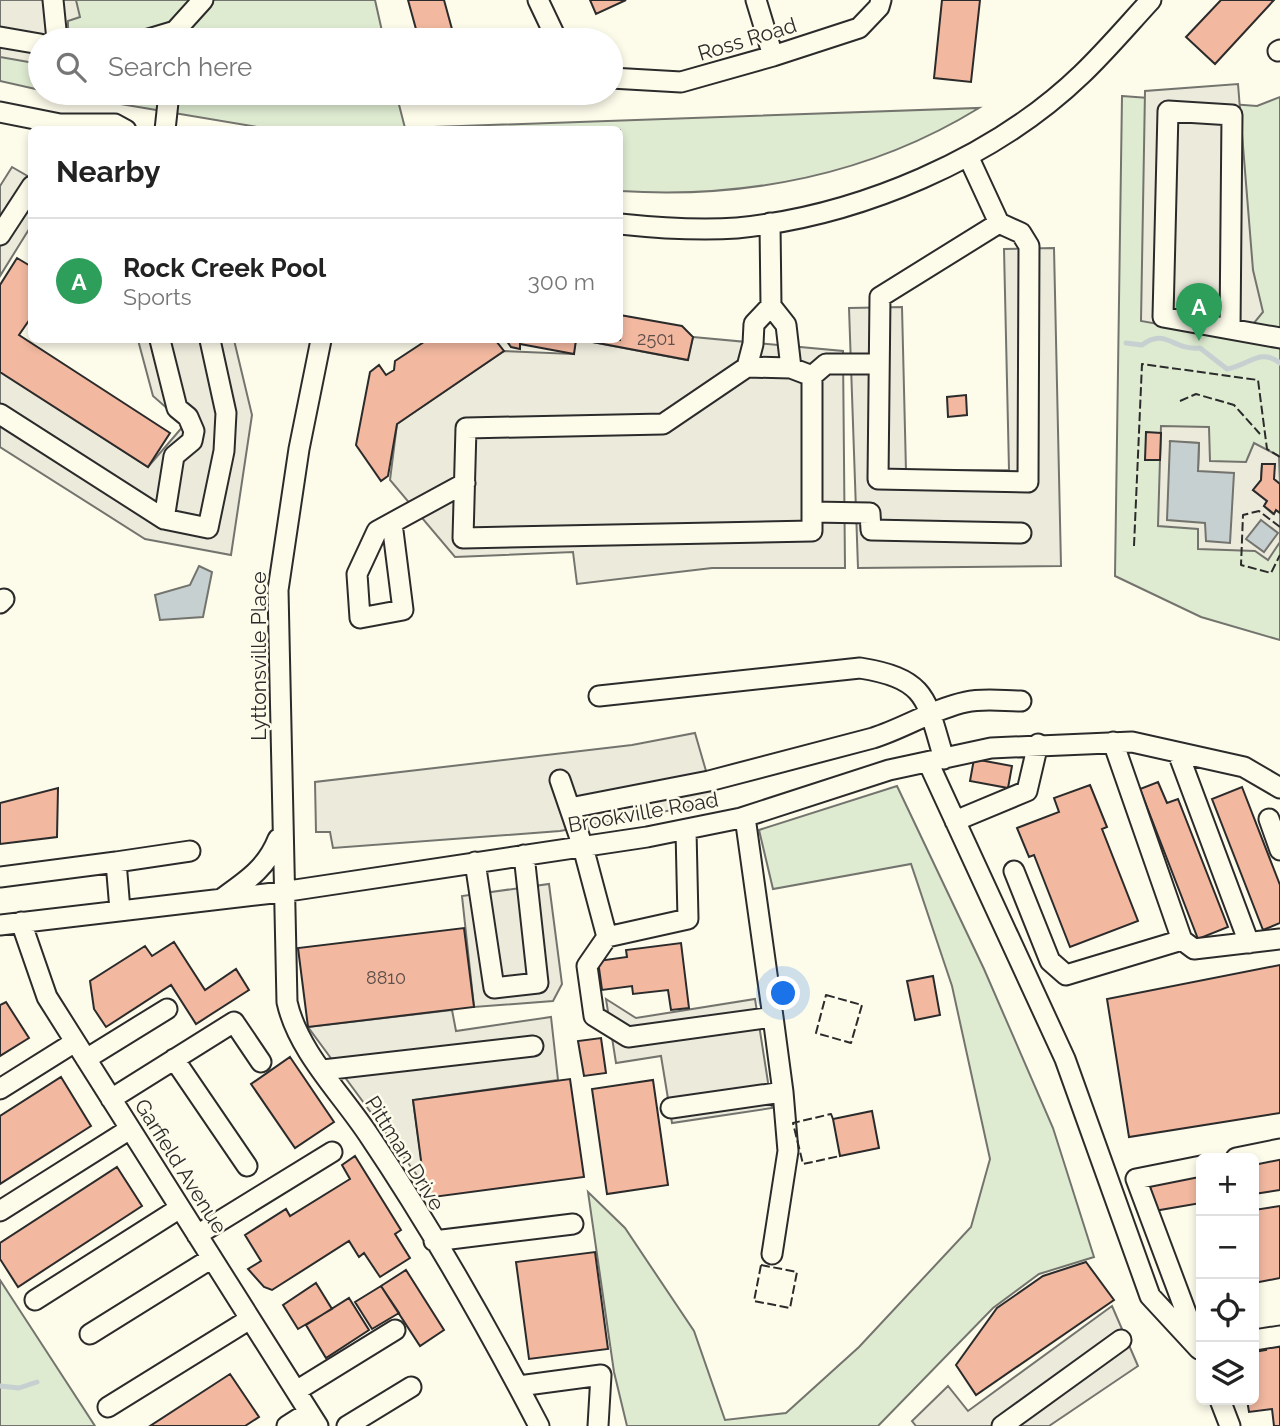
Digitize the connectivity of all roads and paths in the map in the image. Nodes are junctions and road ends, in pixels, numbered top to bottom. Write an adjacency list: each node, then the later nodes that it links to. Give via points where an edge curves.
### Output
1 (53, 0): 7 (street)
2 (203, 0): 8 (street)
3 (538, 0): 9 (street)
4 (756, 0): 12 (street)
5 (881, 0): 12 (street, Ross Road, via 859,28)
6 (1150, 0): 20 (street, via 1082,75 1042,108)
7 (56, 28)
8 (180, 28)
9 (551, 28)
10 (0, 37): 11 (street)
11 (28, 42)
12 (773, 56): 13 (street, Ross Road, via 681,82)
13 (623, 79)
14 (168, 105): 19 (street)
15 (0, 113): 16 (street)
16 (64, 126)
17 (84, 126): 18 (street)
18 (119, 126)
19 (165, 126)
20 (968, 156): 22 (street, via 862,202); 23 (street)
21 (28, 192): 25 (street)
22 (770, 223): 24 (street, via 679,229); 26 (street)
23 (999, 223): 32 (street, via 880,297); 32 (street, via 1021,233 1029,246 1028,482 878,479)
24 (623, 225)
25 (0, 235)
26 (771, 306): 33 (street, via 754,324); 34 (street, via 786,324)
27 (1230, 329): 27 (street, via 1232,116 1168,111 1163,317); 28 (street)
28 (1280, 338)
29 (161, 343): 39 (street, via 177,408 194,431 191,441 174,456)
30 (211, 343): 39 (street, via 226,413 224,451 208,528)
31 (320, 343): 56 (street, Lyttonsville Place, via 280,566)
32 (878, 364): 35 (street, via 825,364)
33 (747, 367): 34 (street); 37 (street, via 663,424 466,428)
34 (791, 368): 35 (street)
35 (812, 376): 38 (street)
36 (0, 414): 39 (street)
37 (466, 483): 38 (street, via 463,538 813,531); 40 (street)
38 (813, 512): 41 (street, via 870,513 871,530)
39 (164, 519)
40 (392, 523)
41 (1021, 533)
42 (599, 696): 44 (street, via 860,668 894,673 917,690)
43 (1021, 701): 44 (street, via 968,701)
44 (931, 712): 48 (street); 51 (street, via 873,738 709,781)
45 (1113, 742): 46 (street, Brookville Road); 47 (street, Brookville Road); 72 (street)
46 (1038, 744): 48 (street, Brookville Road, via 991,748); 54 (street, via 1027,790)
47 (1178, 752): 50 (street, Brookville Road, via 1244,767); 73 (street)
48 (936, 761): 52 (street, Brookville Road, via 889,770); 54 (street)
49 (560, 780): 51 (street)
50 (1280, 788)
51 (570, 808): 57 (street)
52 (745, 817): 55 (street, Brookville Road); 75 (street)
53 (1269, 819): 58 (street)
54 (955, 821): 106 (street, via 1065,1059 1150,1296)
55 (686, 830): 57 (street, Brookville Road); 70 (street, via 688,919)
56 (281, 831): 65 (street, Lyttonsville Place); 66 (street, via 270,858 253,877)
57 (583, 847): 60 (street, Brookville Road); 70 (street)
58 (1280, 850)
59 (190, 851): 61 (street)
60 (524, 855): 62 (street, Brookville Road); 62 (street, via 538,984 494,988)
61 (116, 862): 64 (street); 67 (street)
62 (475, 862): 65 (street, Brookville Road)
63 (1014, 871): 72 (street, via 1050,961 1066,975)
64 (0, 877)
65 (282, 892): 66 (street, Brookville Road); 80 (street, Pittman Drive, via 290,1014)
66 (221, 899): 67 (street, Brookville Road)
67 (120, 911): 68 (street, Brookville Road)
68 (21, 922): 69 (street, Brookville Road); 77 (street, Garfield Avenue, via 47,997)
69 (0, 925)
70 (607, 937): 75 (street, via 587,966 594,1016 628,1037)
71 (1280, 939): 73 (street)
72 (1182, 940): 73 (street, via 1195,949)
73 (1249, 943)
74 (167, 1009): 77 (street)
75 (773, 1017): 82 (street)
76 (533, 1046): 80 (street)
77 (81, 1050): 81 (street); 83 (street, Garfield Avenue)
78 (174, 1059): 79 (street, via 234,1022); 83 (street); 89 (street)
79 (261, 1062)
80 (323, 1070): 95 (street, Pittman Drive, via 371,1137)
81 (0, 1089)
82 (783, 1092): 84 (street); 96 (street, via 788,1151)
83 (111, 1099): 85 (street, Garfield Avenue)
84 (671, 1108)
85 (130, 1129): 91 (street, Garfield Avenue); 92 (street)
86 (1280, 1149): 88 (street)
87 (332, 1152): 94 (street)
88 (1259, 1153)
89 (247, 1166)
90 (1196, 1167): 105 (street, via 1136,1179)
91 (180, 1208): 94 (street, Garfield Avenue); 98 (street)
92 (0, 1211)
93 (573, 1224): 95 (street)
94 (197, 1235): 97 (street, Garfield Avenue)
95 (434, 1241): 107 (street, Pittman Drive)
96 (772, 1254)
97 (212, 1258): 99 (street, Garfield Avenue); 101 (street)
98 (35, 1300)
99 (250, 1319): 109 (street, Garfield Avenue); 111 (street)
100 (395, 1330): 109 (street)
101 (90, 1334)
102 (1280, 1336): 103 (street)
103 (1259, 1339)
104 (1121, 1340): 117 (street)
105 (1198, 1342)
106 (1196, 1346)
107 (519, 1386): 115 (street, Pittman Drive); 116 (street, via 601,1375)
108 (411, 1387): 114 (street)
109 (296, 1391): 112 (street, Garfield Avenue)
110 (1222, 1405): 118 (street)
111 (108, 1407)
112 (314, 1419): 113 (street)
113 (287, 1426)
114 (347, 1426)
115 (540, 1426)
116 (598, 1426)
117 (1002, 1426)
118 (1230, 1426)

